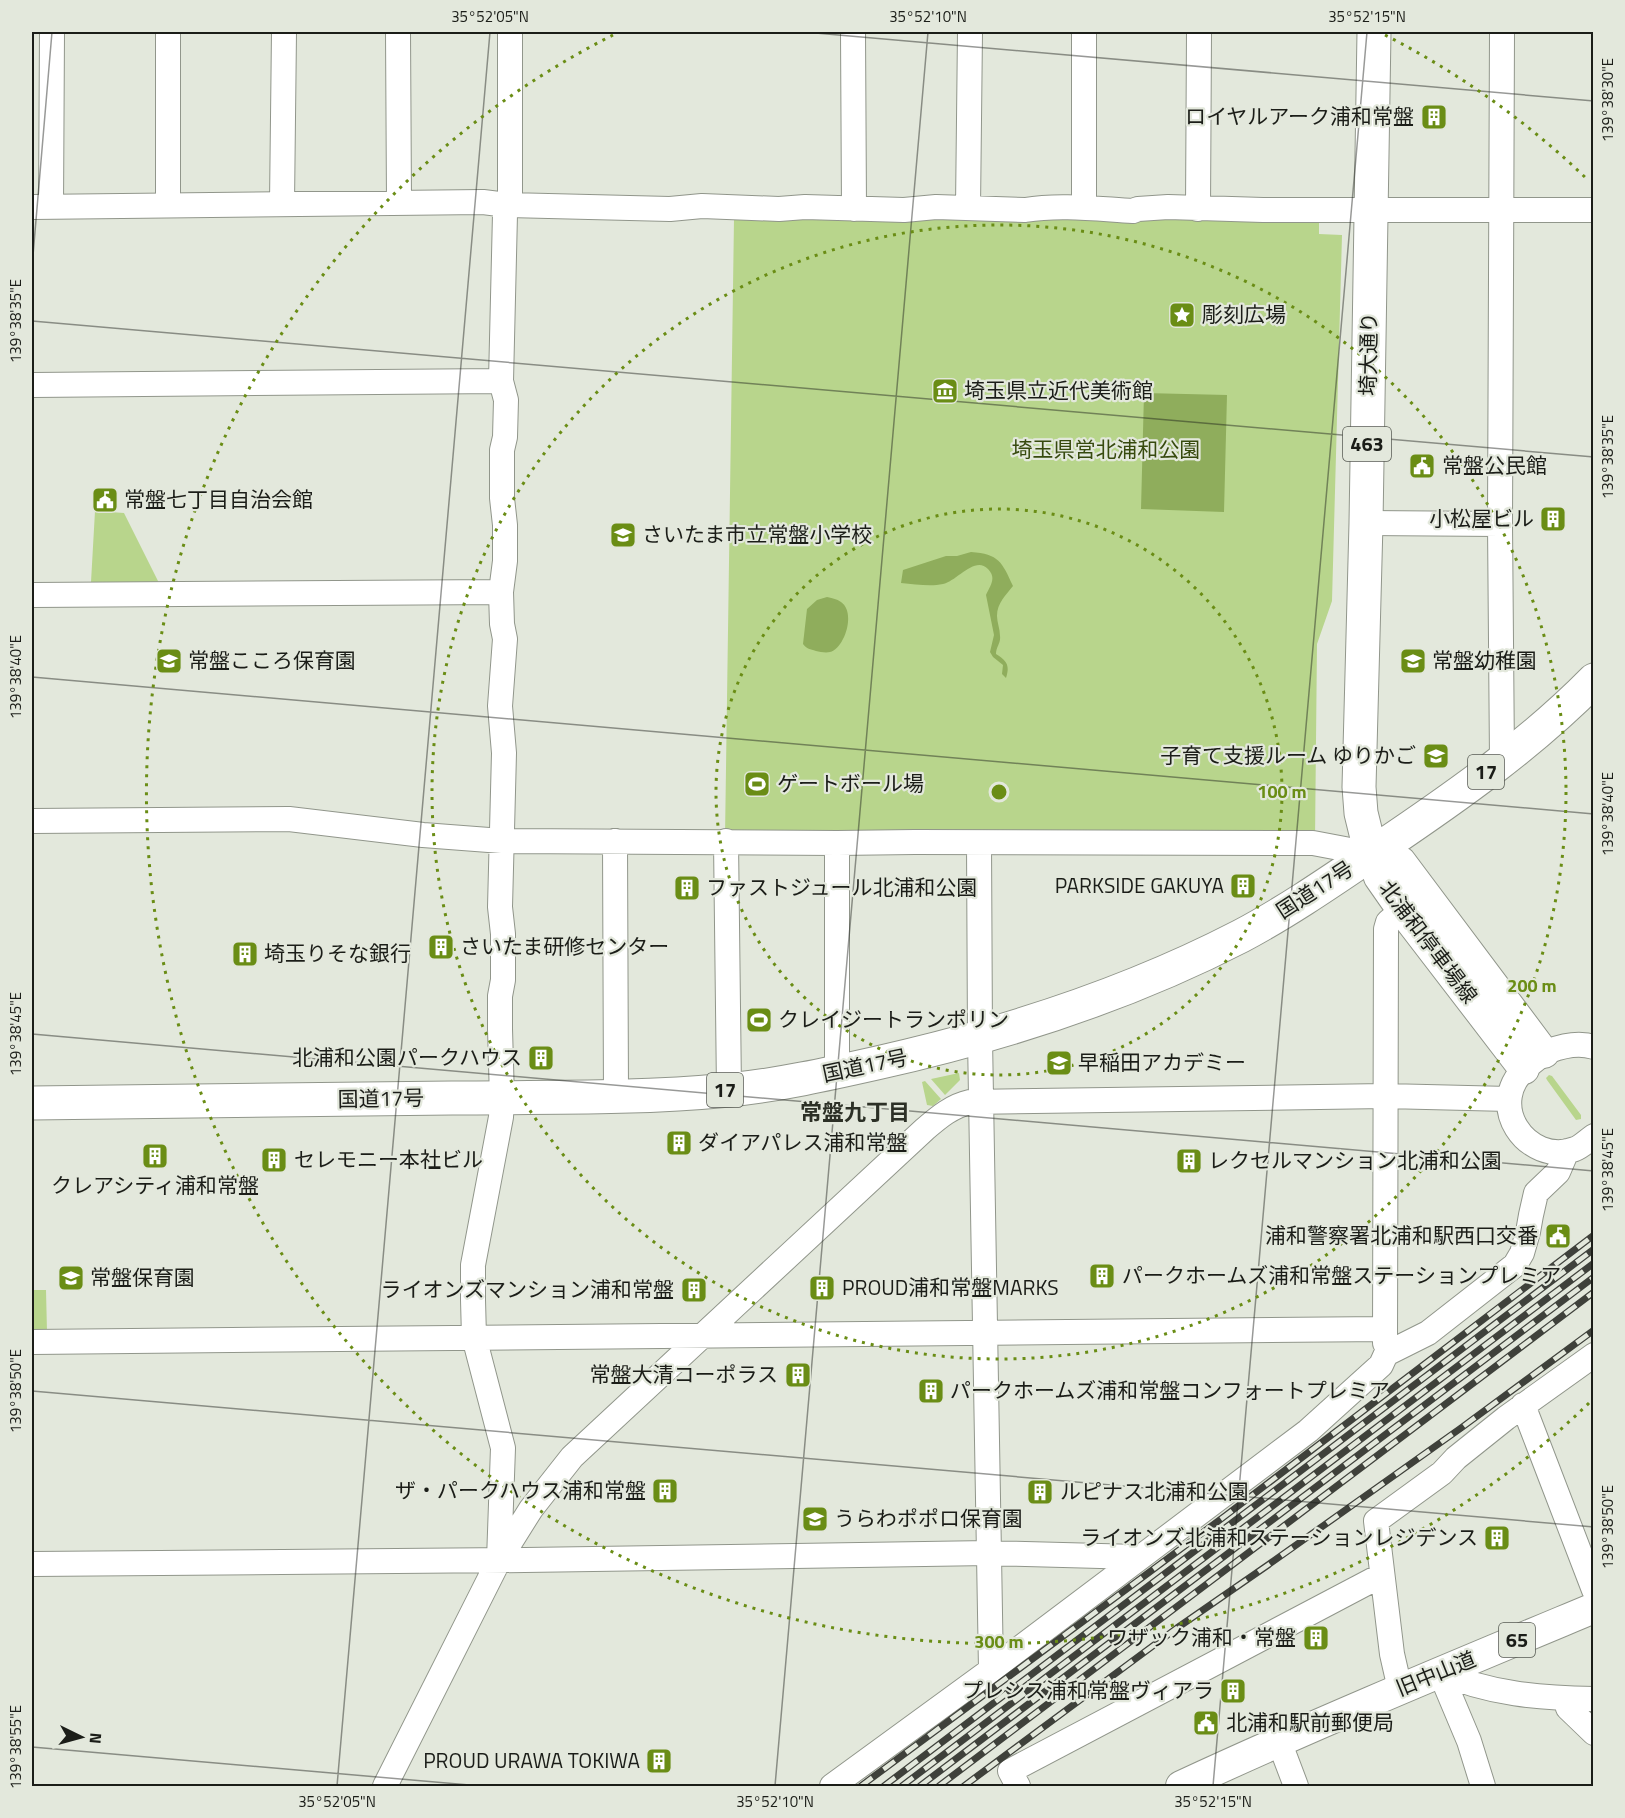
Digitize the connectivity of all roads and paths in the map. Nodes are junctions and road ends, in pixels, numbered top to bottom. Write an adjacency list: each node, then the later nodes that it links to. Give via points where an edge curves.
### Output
1 (52, 32): 16 (street)
2 (168, 32): 14 (street)
3 (284, 32): 13 (street)
4 (398, 32): 12 (street)
5 (510, 32): 15 (street)
6 (853, 32): 19 (street)
7 (970, 32): 17 (street)
8 (1084, 32): 18 (street)
9 (1199, 32): 20 (street)
10 (1374, 32): 21 (highway, 埼大通り / 463)
11 (1502, 32): 22 (street)
12 (399, 202): 13 (street); 15 (street)
13 (282, 203): 14 (street)
14 (168, 205): 16 (street)
15 (507, 205): 19 (street); 24 (street)
16 (41, 206)
17 (968, 207): 18 (street); 19 (street)
18 (1084, 208): 20 (street)
19 (854, 209)
20 (1198, 209): 21 (street)
21 (1371, 209): 22 (street); 26 (highway, 埼大通り / 463)
22 (1502, 210): 23 (street); 27 (street)
23 (1593, 210)
24 (501, 381): 25 (street); 28 (street, via 506,409 502,450 505,561)
25 (32, 385)
26 (1366, 523): 27 (street); 38 (highway, 埼大通り / 463, via 1359,787)
27 (1500, 524): 31 (street)
28 (501, 592): 29 (street); 33 (street, via 506,639 500,706 504,753)
29 (32, 595)
30 (1593, 680): 31 (highway, 国道17号 / 17, via 1543,728)
31 (1502, 760): 38 (highway, 国道17号 / 17)
32 (32, 821): 33 (street, via 289,819)
33 (502, 841): 34 (street); 47 (street)
34 (615, 841): 35 (street); 45 (street)
35 (726, 841): 36 (street); 44 (street)
36 (837, 843): 37 (street); 43 (street)
37 (979, 843): 38 (street, via 1313,843); 40 (street)
38 (1371, 854): 39 (main road, 北浦和停車場線, via 1379,878); 40 (highway, 国道17号 / 17, via 1283,912 1196,958 1134,985); 42 (main road, 北浦和停車場線, via 1401,862)
39 (1402, 910): 42 (main road, 北浦和停車場線); 46 (street, via 1386,929)
40 (980, 1039): 43 (highway, 国道17号 / 17); 49 (street)
41 (1593, 1045): 42 (street, via 1560,1046)
42 (1534, 1061): 48 (street, via 1515,1079)
43 (837, 1072): 44 (highway, 国道17号 / 17)
44 (729, 1090): 45 (highway, 国道17号 / 17)
45 (616, 1096): 47 (highway, 国道17号 / 17)
46 (1385, 1096): 48 (street); 49 (street); 53 (street)
47 (502, 1098): 50 (highway, 国道17号 / 17); 56 (street, via 473,1265)
48 (1509, 1099): 52 (street, via 1512,1122 1530,1142 1552,1152)
49 (981, 1102): 54 (street); 55 (street, via 959,1104 928,1126)
50 (32, 1103)
51 (1593, 1136): 52 (street)
52 (1567, 1151): 58 (street, via 1558,1172 1536,1193 1525,1243 1515,1265 1428,1333)
53 (1385, 1329): 54 (street); 58 (street)
54 (985, 1333): 55 (street); 61 (street)
55 (700, 1336): 56 (street); 63 (street, via 572,1457 531,1509)
56 (474, 1338): 57 (street); 63 (street, via 503,1448)
57 (32, 1342)
58 (1386, 1354): 62 (street, via 1381,1365 1308,1431)
59 (1593, 1355): 60 (street)
60 (1523, 1405): 65 (street, via 1442,1473 1376,1521); 66 (street)
61 (989, 1553): 62 (street); 63 (street); 68 (street)
62 (1138, 1557): 68 (street)
63 (499, 1560): 64 (street); 76 (street)
64 (32, 1564)
65 (1382, 1575): 70 (street); 78 (street, via 1010,1771)
66 (1593, 1590)
67 (1593, 1608): 69 (main road, 旧中山道 / 65)
68 (991, 1670): 77 (street)
69 (1440, 1672): 70 (main road, 旧中山道 / 65); 71 (street, via 1488,1690); 75 (street)
70 (1400, 1689): 74 (main road, 旧中山道 / 65)
71 (1565, 1698): 72 (street); 73 (street, via 1568,1708)
72 (1593, 1699)
73 (1593, 1733)
74 (1279, 1741): 79 (main road, 旧中山道 / 65); 80 (street)
75 (1488, 1783)
76 (385, 1786)
77 (832, 1786)
78 (1018, 1786)
79 (1181, 1786)
80 (1296, 1786)

